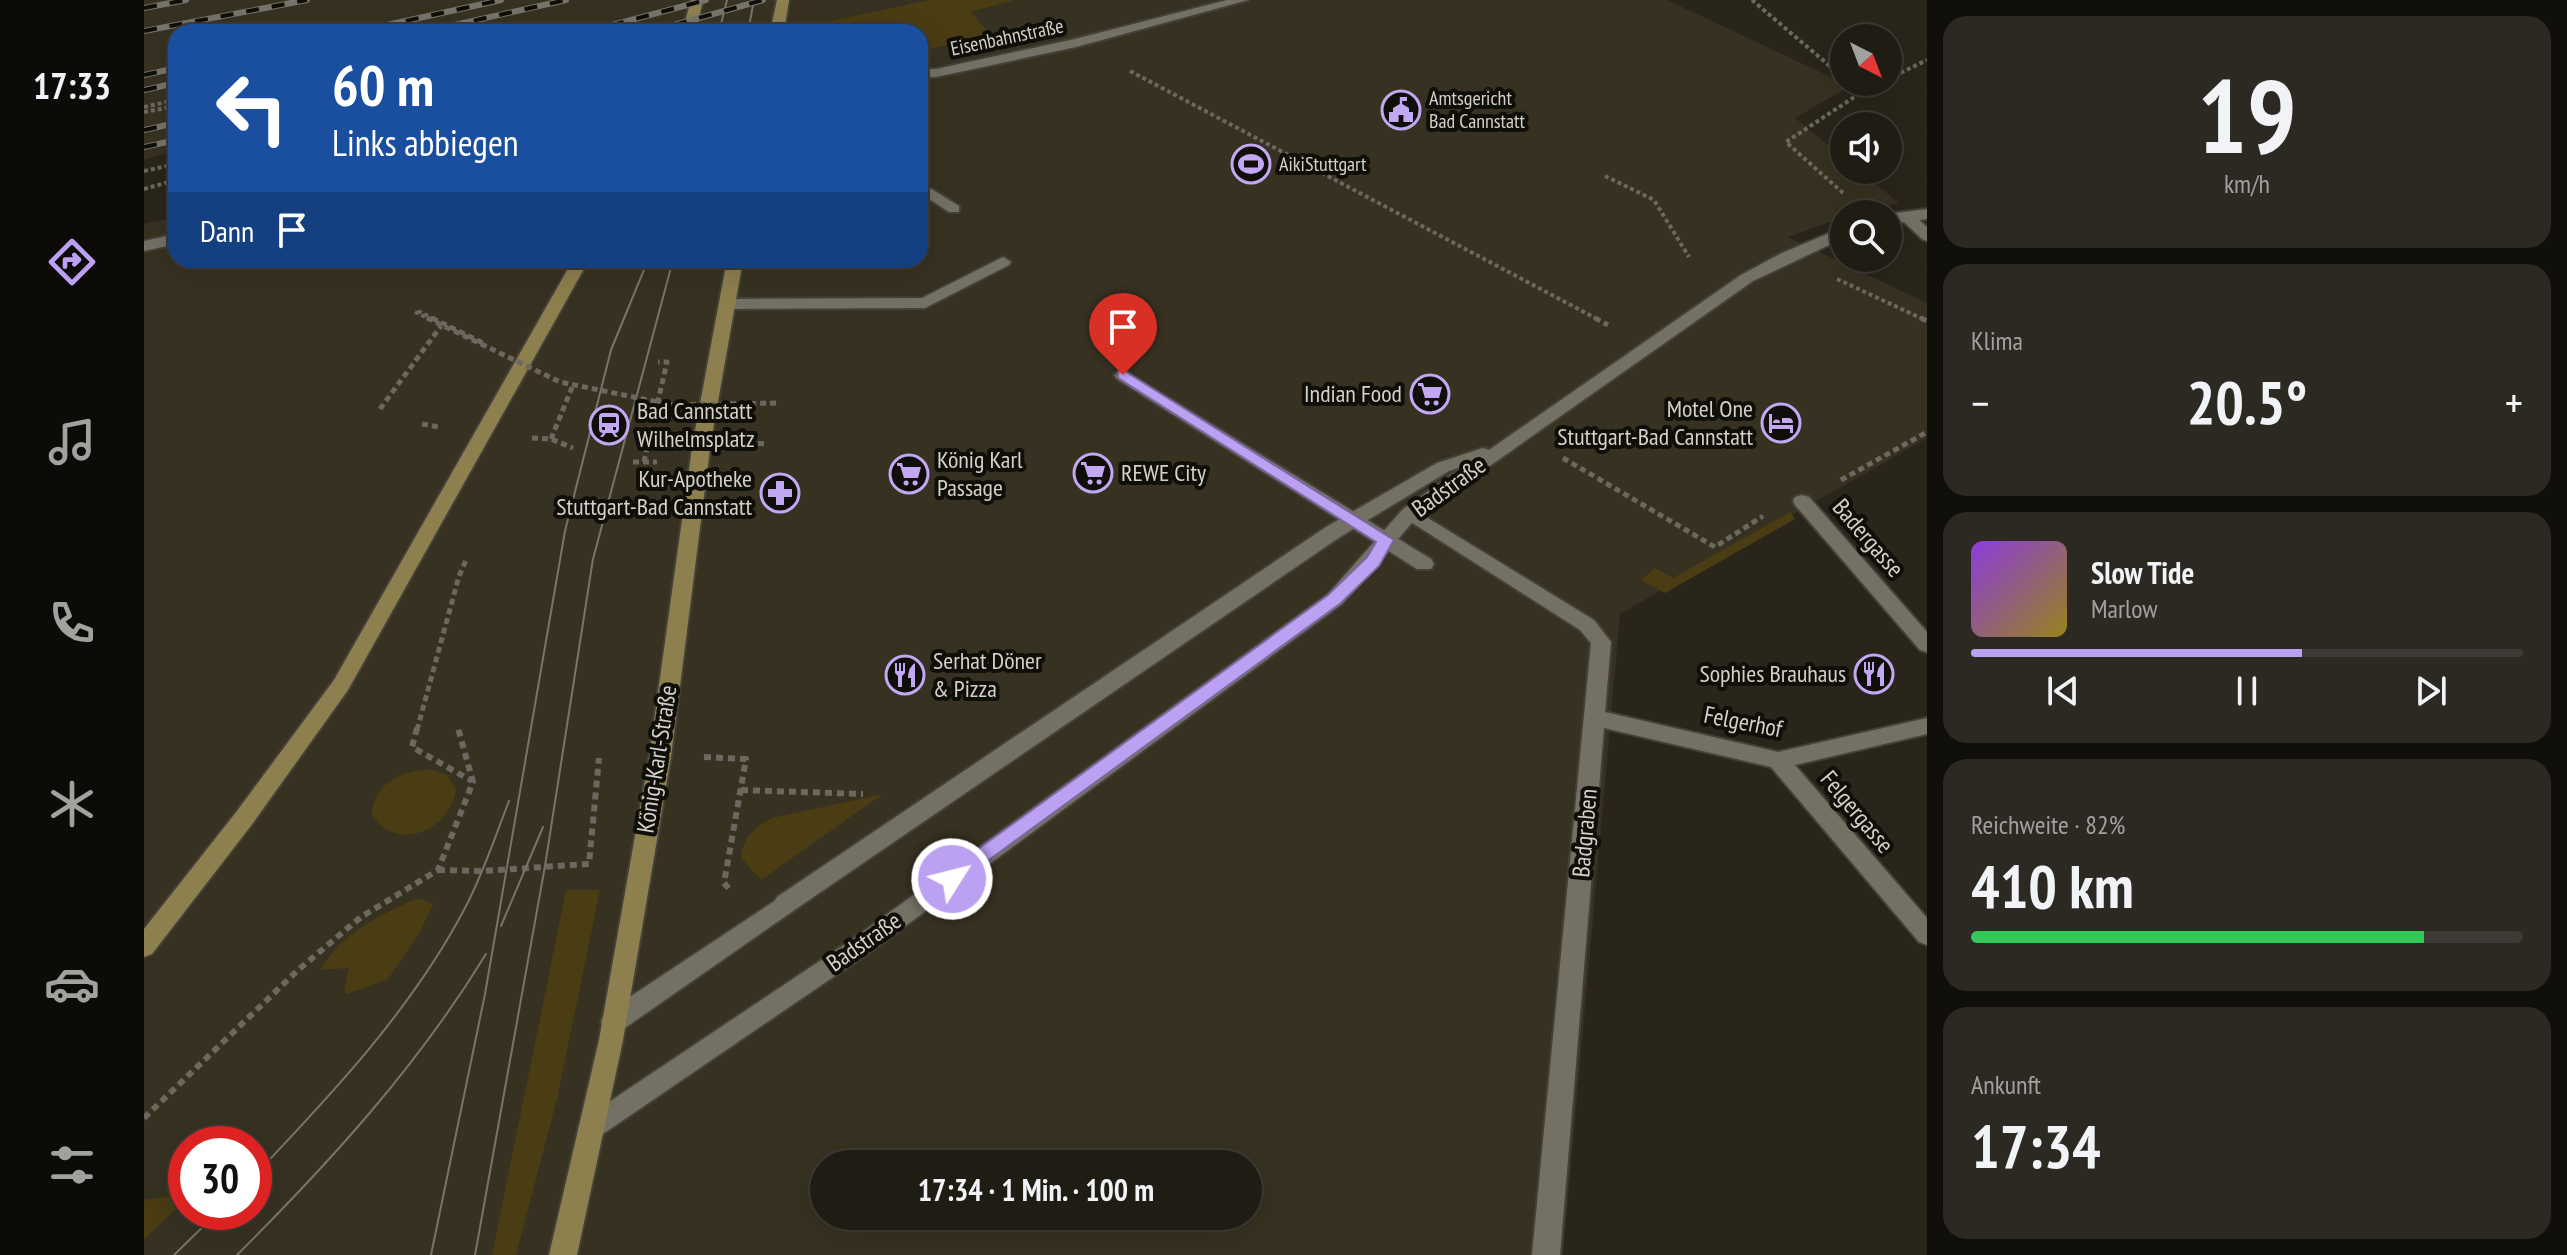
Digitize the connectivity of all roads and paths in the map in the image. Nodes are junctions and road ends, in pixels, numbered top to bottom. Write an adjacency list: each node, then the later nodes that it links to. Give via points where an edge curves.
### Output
1 (697, 0): 5 (main road)
2 (783, 0): 6 (main road)
3 (1242, 0): 7 (street, Eisenbahnstraße)
4 (1752, 0): 9 (path)
5 (691, 24)
6 (778, 24)
7 (1076, 43): 11 (street, Eisenbahnstraße); 42 (path)
8 (1927, 60): 10 (path)
9 (1830, 66)
10 (1902, 72)
11 (928, 73)
12 (1856, 96): 21 (path, via 1786,142)
13 (168, 104): 14 (path)
14 (144, 109)
15 (168, 166): 16 (path)
16 (144, 171)
17 (1605, 176): 31 (path, via 1654,200)
18 (168, 182): 19 (path)
19 (144, 189)
20 (928, 191): 22 (street)
21 (1848, 196)
22 (954, 209)
23 (1927, 214): 24 (street)
24 (1907, 216): 25 (street); 26 (street)
25 (1902, 217)
26 (1927, 236)
27 (1830, 238): 30 (street, Badstraße)
28 (168, 241): 29 (street)
29 (144, 246)
30 (1788, 256): 36 (path); 42 (street, Badstraße)
31 (1689, 257)
32 (1003, 262): 35 (street, via 925,303)
33 (576, 268): 44 (main road)
34 (734, 268): 35 (main road, König-Karl-Straße)
35 (727, 304): 81 (main road, König-Karl-Straße, via 702,441 660,757)
36 (1889, 304): 37 (path); 38 (path)
37 (1880, 309)
38 (1909, 313): 39 (path); 40 (path)
39 (1900, 319)
40 (1927, 321)
41 (441, 326): 44 (path, bridge, via 416,311); 46 (path, bridge); 49 (path)
42 (1648, 347): 56 (street, Badstraße)
43 (658, 362): 47 (path, via 667,362)
44 (523, 363): 80 (main road, via 341,685)
45 (1123, 375): 62 (street)
46 (573, 385): 47 (path, bridge); 51 (path)
47 (657, 403): 48 (path, bridge); 57 (path)
48 (779, 403)
49 (380, 409)
50 (1927, 432): 59 (path)
51 (551, 439): 52 (path); 55 (path)
52 (523, 440)
53 (740, 443): 54 (path)
54 (767, 444)
55 (573, 448)
56 (1503, 448): 61 (street, Badstraße); 62 (street, Badstraße, via 1443,467)
57 (644, 462)
58 (1570, 462): 63 (path, via 1715,547)
59 (1835, 483)
60 (1802, 501): 67 (street, Badergasse)
61 (1410, 513): 64 (street, Badstraße); 68 (street, Badgraben, via 1587,625 1601,642)
62 (1354, 519): 64 (street); 81 (street, Badstraße)
63 (1726, 537)
64 (1386, 540): 66 (street); 83 (street, Badstraße, via 1351,585 1295,629 865,943)
65 (469, 554): 74 (path, via 412,747)
66 (1424, 564)
67 (1927, 645)
68 (1596, 718): 73 (street, Felgerhof); 85 (street, Badgraben)
69 (1927, 726): 73 (street, Felgerhof)
70 (458, 728): 74 (path)
71 (699, 757): 75 (path, via 746,759)
72 (599, 758): 77 (path, via 589,864)
73 (1778, 760): 79 (street, Felgergasse)
74 (473, 782): 77 (path)
75 (741, 790): 76 (path); 78 (path, via 724,883)
76 (867, 794)
77 (438, 870): 82 (path, via 361,917)
78 (736, 897)
79 (1927, 935)
80 (144, 947)
81 (613, 1022): 83 (main road, König-Karl-Straße)
82 (144, 1118)
83 (591, 1128): 84 (main road, König-Karl-Straße)
84 (563, 1255)
85 (1546, 1255)

